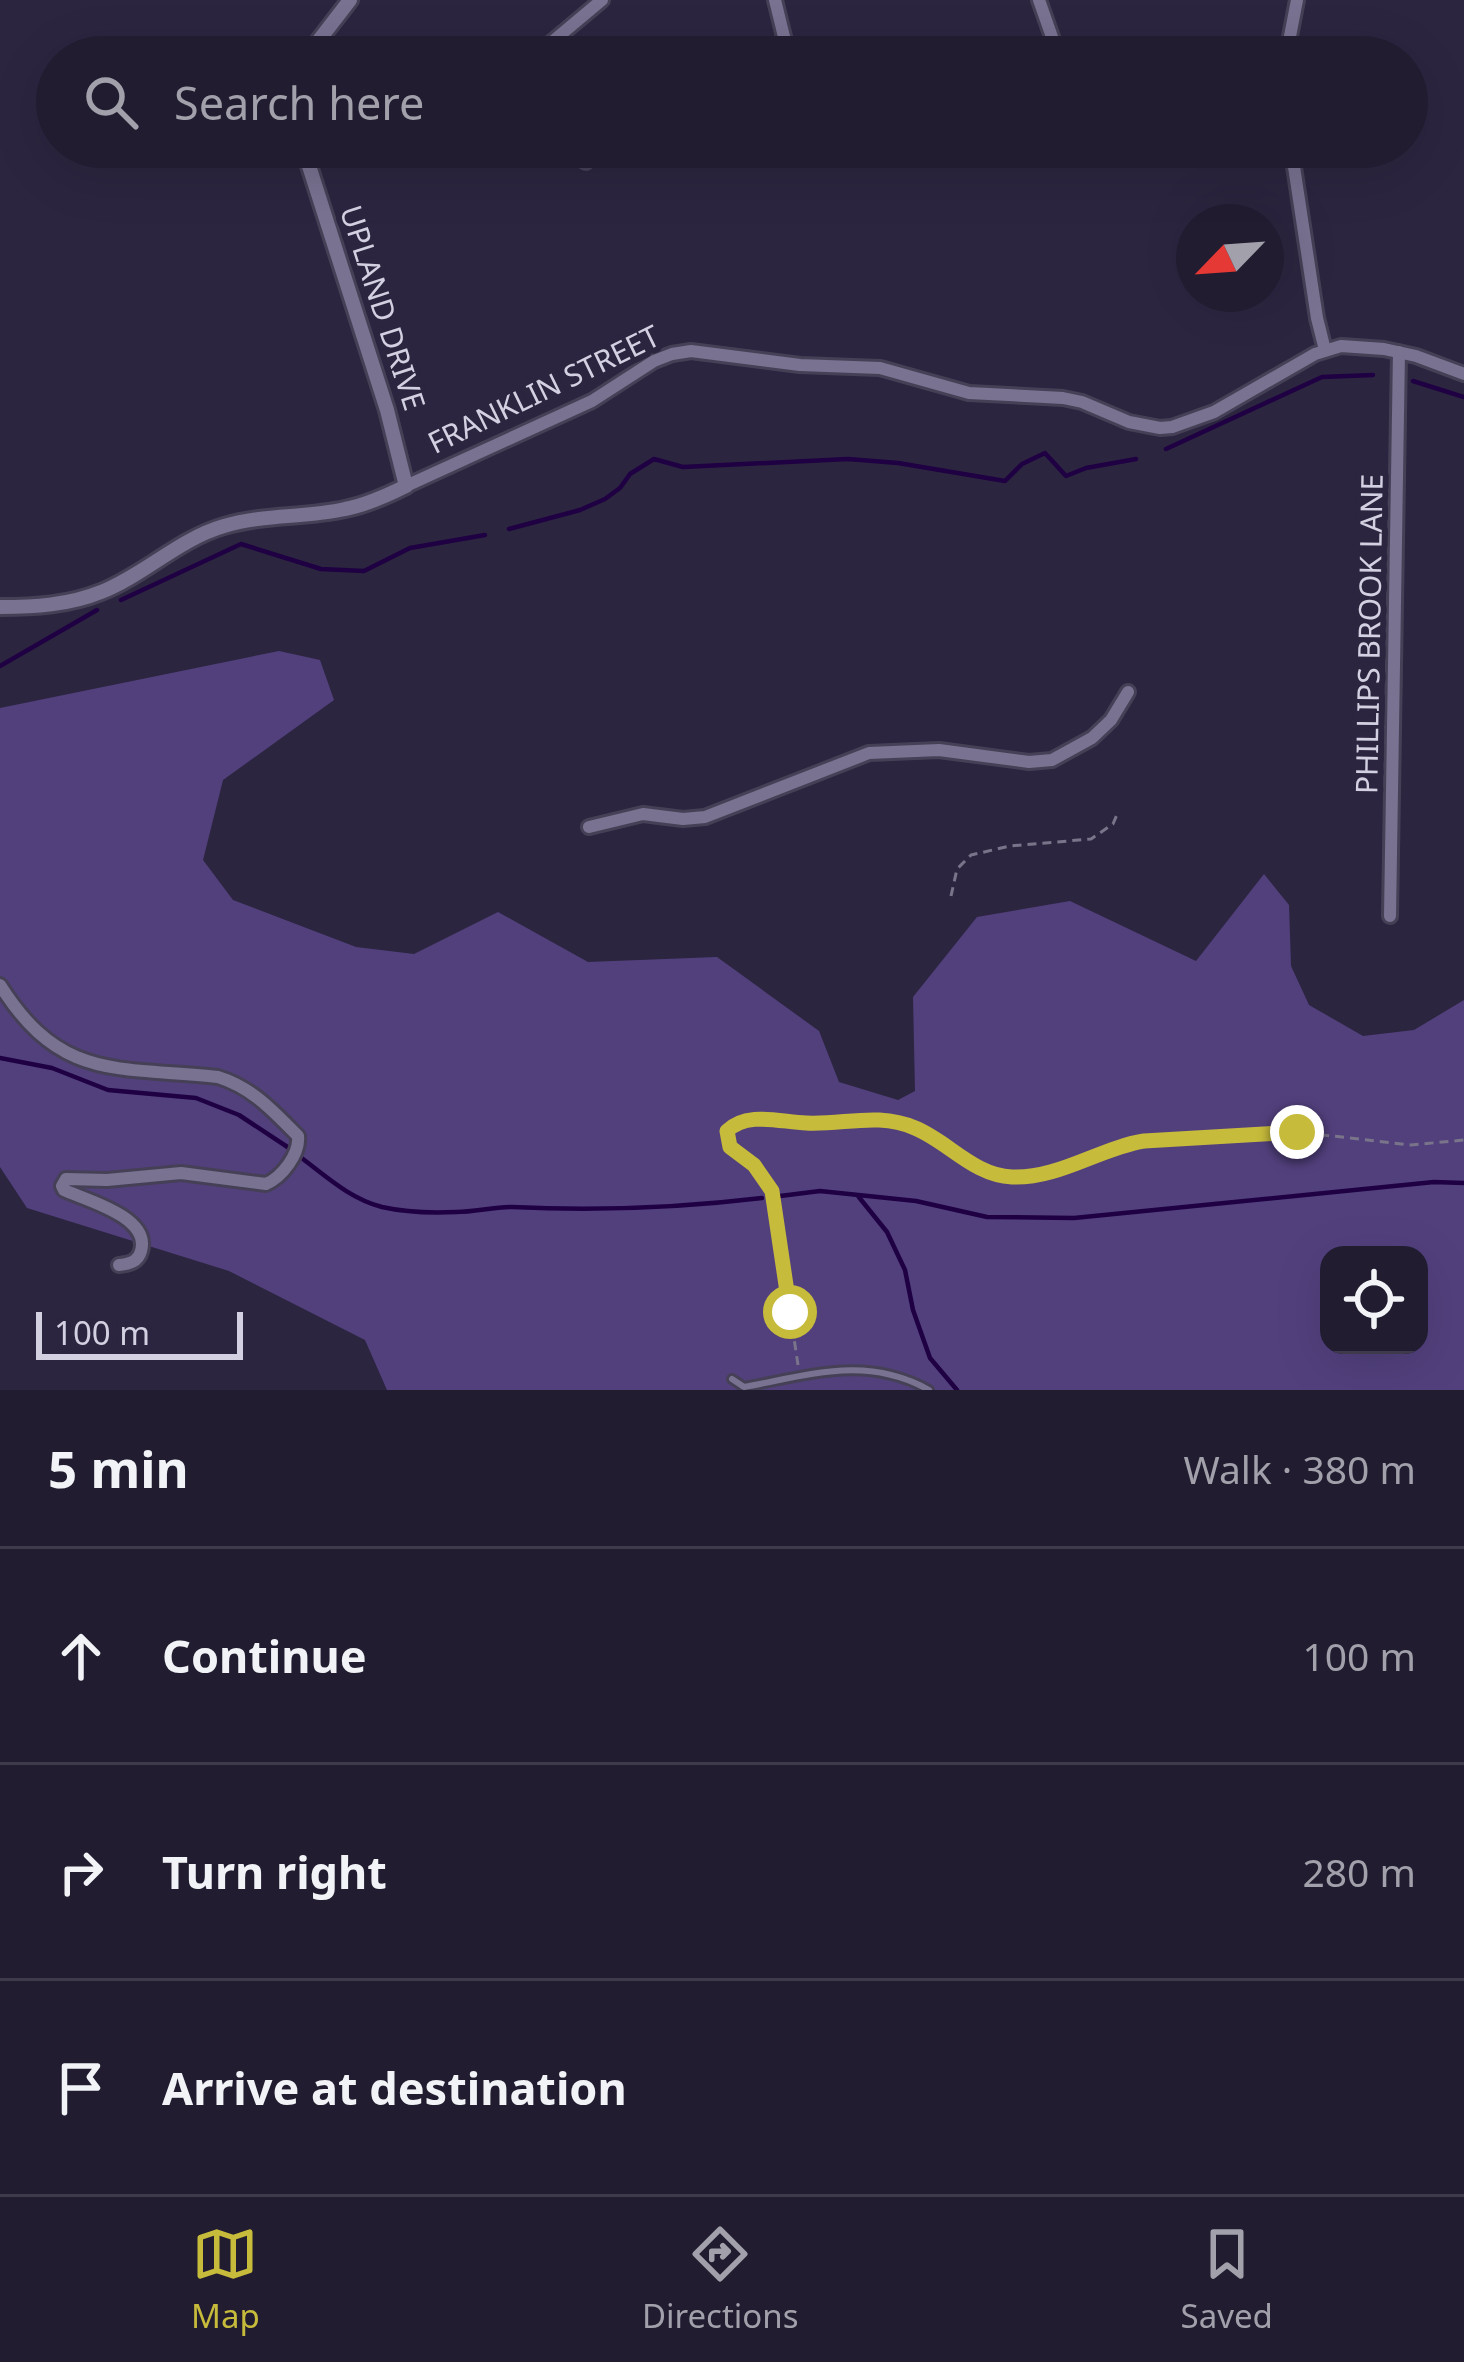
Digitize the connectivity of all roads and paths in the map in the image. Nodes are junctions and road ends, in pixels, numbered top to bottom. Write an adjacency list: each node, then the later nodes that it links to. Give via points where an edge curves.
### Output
1 (350, 0): 6 (street)
2 (602, 0): 7 (street)
3 (775, 0): 8 (street)
4 (1039, 0): 9 (street)
5 (1297, 0): 10 (street)
6 (320, 36)
7 (559, 36)
8 (784, 36)
9 (1052, 36)
10 (1290, 36)
11 (310, 168): 16 (street, UPLAND DRIVE)
12 (1294, 168): 13 (street)
13 (1325, 350): 14 (street, FRANKLIN STREET); 16 (street, FRANKLIN STREET, via 1214,412 1160,428 1063,398 970,393 880,368 691,351 654,361 592,401)
14 (1400, 352): 15 (street, FRANKLIN STREET); 22 (street, PHILLIPS BROOK LANE)
15 (1464, 374)
16 (406, 486): 17 (street, FRANKLIN STREET, via 341,511 224,526 102,592)
17 (0, 607)
18 (1128, 692): 20 (street, via 1092,738 1052,760 869,753 705,817 643,814)
19 (1118, 812): 21 (path, via 1091,839 970,855)
20 (589, 827)
21 (951, 896)
22 (1390, 916)
23 (0, 985): 25 (street, via 29,1026 67,1054 107,1068 235,1082 298,1136 298,1149 266,1184 181,1173 66,1179 64,1190 121,1214 138,1231 138,1257)
24 (1464, 1140): 26 (path, via 1411,1145 1297,1132 1144,1141 1021,1177 986,1172 894,1121 736,1123 727,1131 730,1147 772,1191)
25 (119, 1265)
26 (800, 1377): 27 (lane, via 744,1387); 28 (lane, via 862,1369)
27 (732, 1379)
28 (929, 1390)

